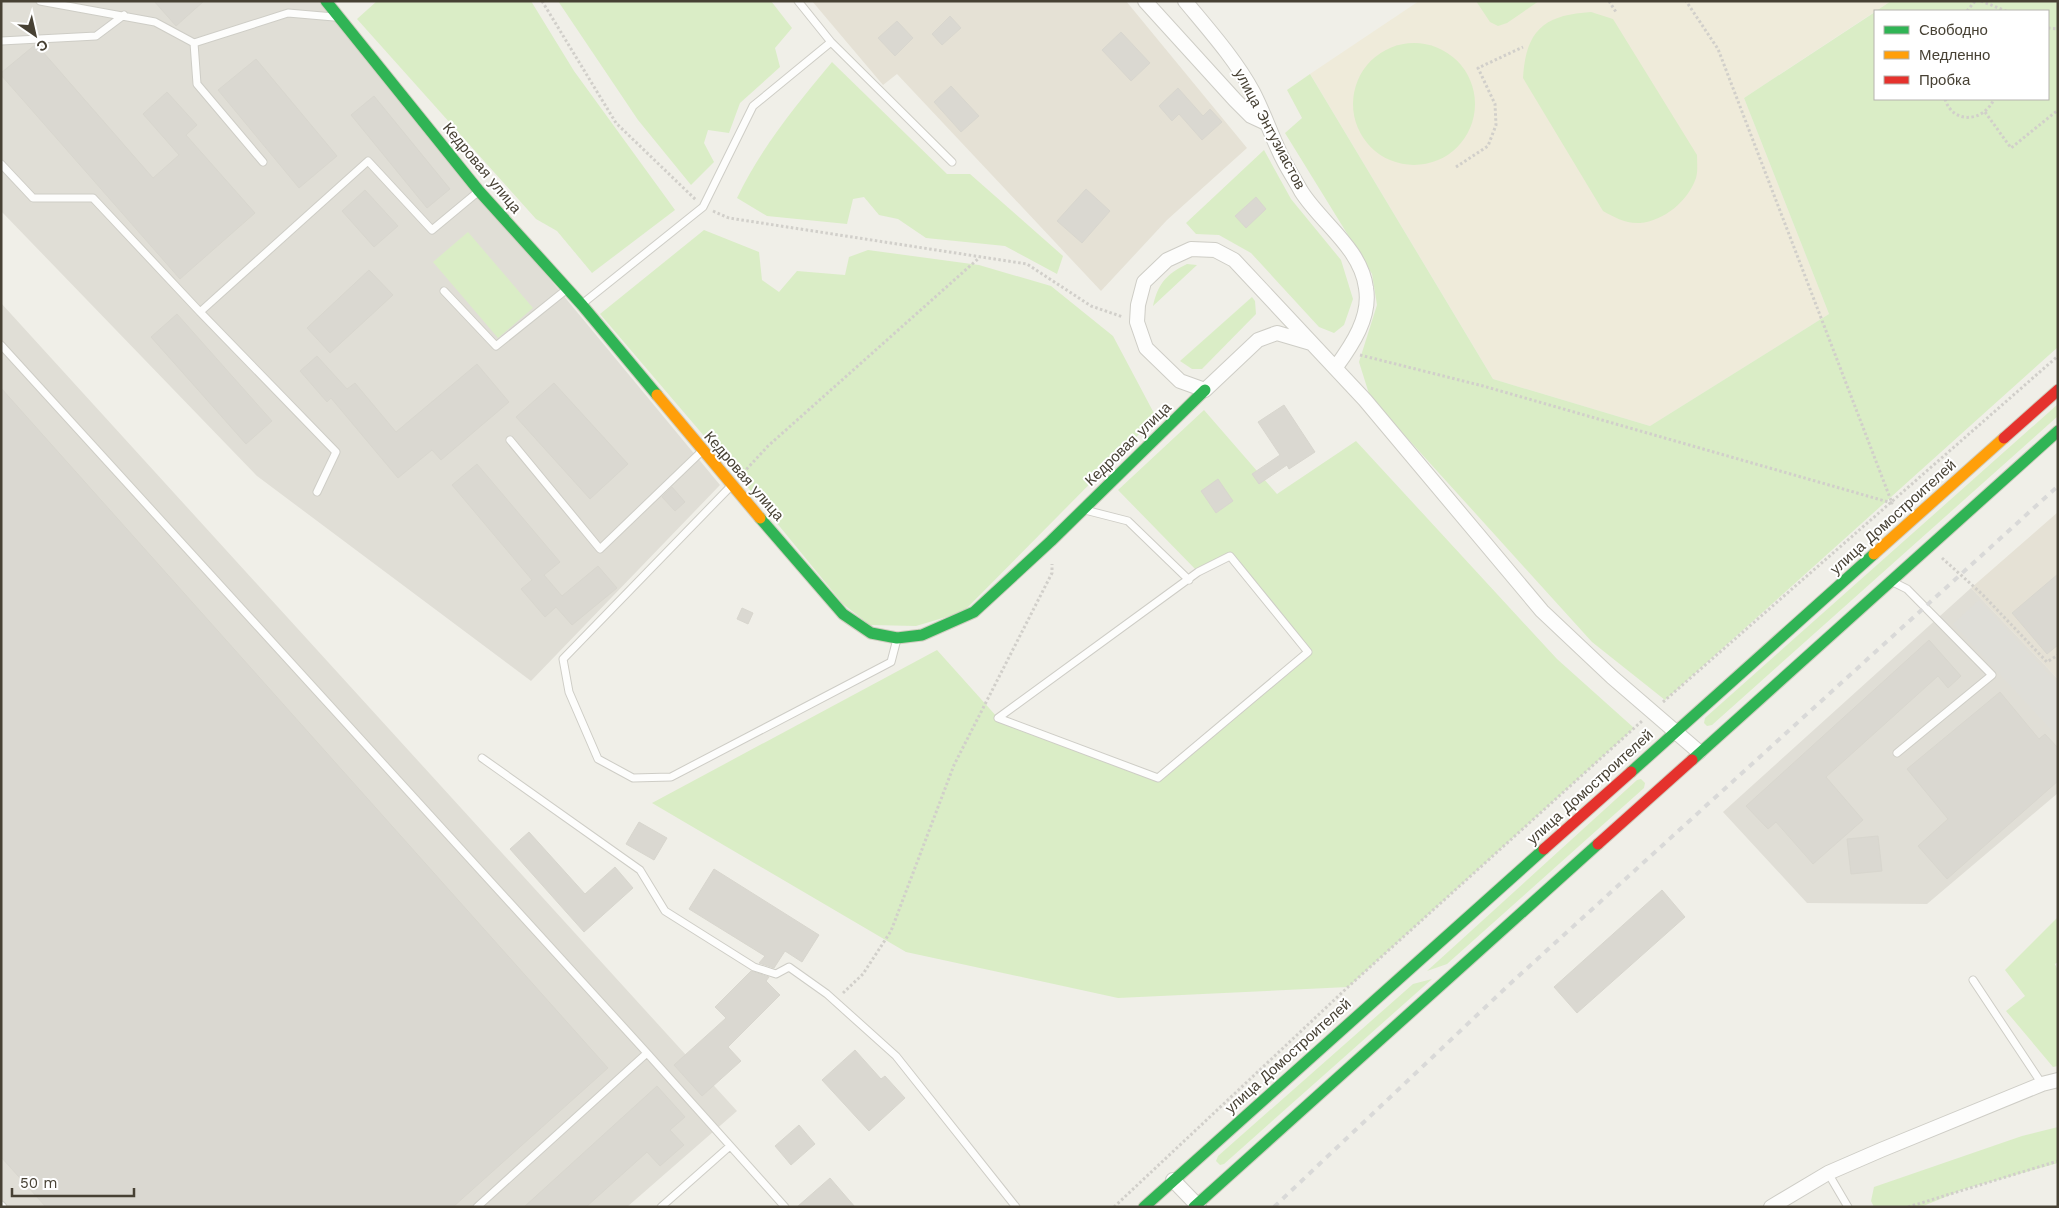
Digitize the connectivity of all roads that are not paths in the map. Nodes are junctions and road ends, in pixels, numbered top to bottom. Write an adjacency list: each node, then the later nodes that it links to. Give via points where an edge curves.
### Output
1 (40, 1): 6 (lane)
2 (326, 1): 7 (main road, Кедровая улица)
3 (798, 1): 9 (lane)
4 (1145, 1): 11 (street, via 1251,116)
5 (1185, 1): 11 (street, улица Энтузиастов, via 1254,92)
6 (124, 15): 8 (lane, via 96,36); 10 (lane, via 155,22)
7 (339, 18): 10 (lane, via 288,13); 15 (main road, Кедровая улица)
8 (1, 41)
9 (831, 42): 13 (lane); 18 (lane, via 753,106 703,207)
10 (194, 43): 12 (lane, via 197,84)
11 (1266, 122): 22 (street, улица Энтузиастов, via 1303,193 1361,268 1366,288 1365,312 1348,351)
12 (263, 162)
13 (952, 162)
14 (1, 164): 19 (lane, via 33,198 93,198)
15 (480, 191): 16 (main road, Кедровая улица); 19 (lane, via 432,230 368,161)
16 (568, 289): 17 (lane, via 496,346); 18 (main road, Кедровая улица)
17 (444, 291)
18 (582, 305): 27 (main road, Кедровая улица)
19 (200, 312): 29 (lane, via 336,452)
20 (1311, 343): 22 (street); 23 (street, via 1277,333 1258,340); 23 (street, via 1234,260 1215,250 1191,249 1167,260 1144,282 1137,322 1146,348 1180,381)
21 (1, 345): 39 (lane)
22 (1336, 367): 34 (street, via 1542,611)
23 (1205, 390): 30 (main road, Кедровая улица)
24 (2058, 390): 34 (main road, улица Домостроителей)
25 (2058, 431): 32 (main road)
26 (510, 440): 27 (lane, via 600,550)
27 (702, 450): 28 (main road, Кедровая улица)
28 (732, 485): 33 (main road, Кедровая улица, via 843,614 871,633); 33 (lane, via 563,658 569,692 598,759 633,778 671,778 891,662)
29 (317, 492)
30 (1083, 509): 31 (lane, via 1128,521); 33 (main road, Кедровая улица, via 974,612 922,635)
31 (1189, 580): 31 (lane, via 1230,556 1308,652 1158,778 998,718)
32 (1891, 580): 35 (main road); 36 (lane, via 1907,589 1992,675)
33 (897, 638)
34 (1675, 731): 35 (street); 44 (main road, улица Домостроителей)
35 (1699, 752): 45 (main road)
36 (1896, 753)
37 (482, 758): 49 (lane, via 640,870 665,911 754,967 776,974 789,967 827,994 896,1056)
38 (1973, 980): 41 (lane)
39 (647, 1052): 42 (lane); 46 (lane)
40 (2058, 1080): 41 (street)
41 (2042, 1084): 43 (street)
42 (730, 1146): 47 (lane); 48 (lane)
43 (1828, 1173): 51 (street); 52 (lane)
44 (1172, 1180): 45 (street); 50 (main road, улица Домостроителей)
45 (1197, 1206)
46 (477, 1207)
47 (661, 1207)
48 (785, 1207)
49 (1016, 1207)
50 (1144, 1207)
51 (1771, 1207)
52 (1848, 1207)

